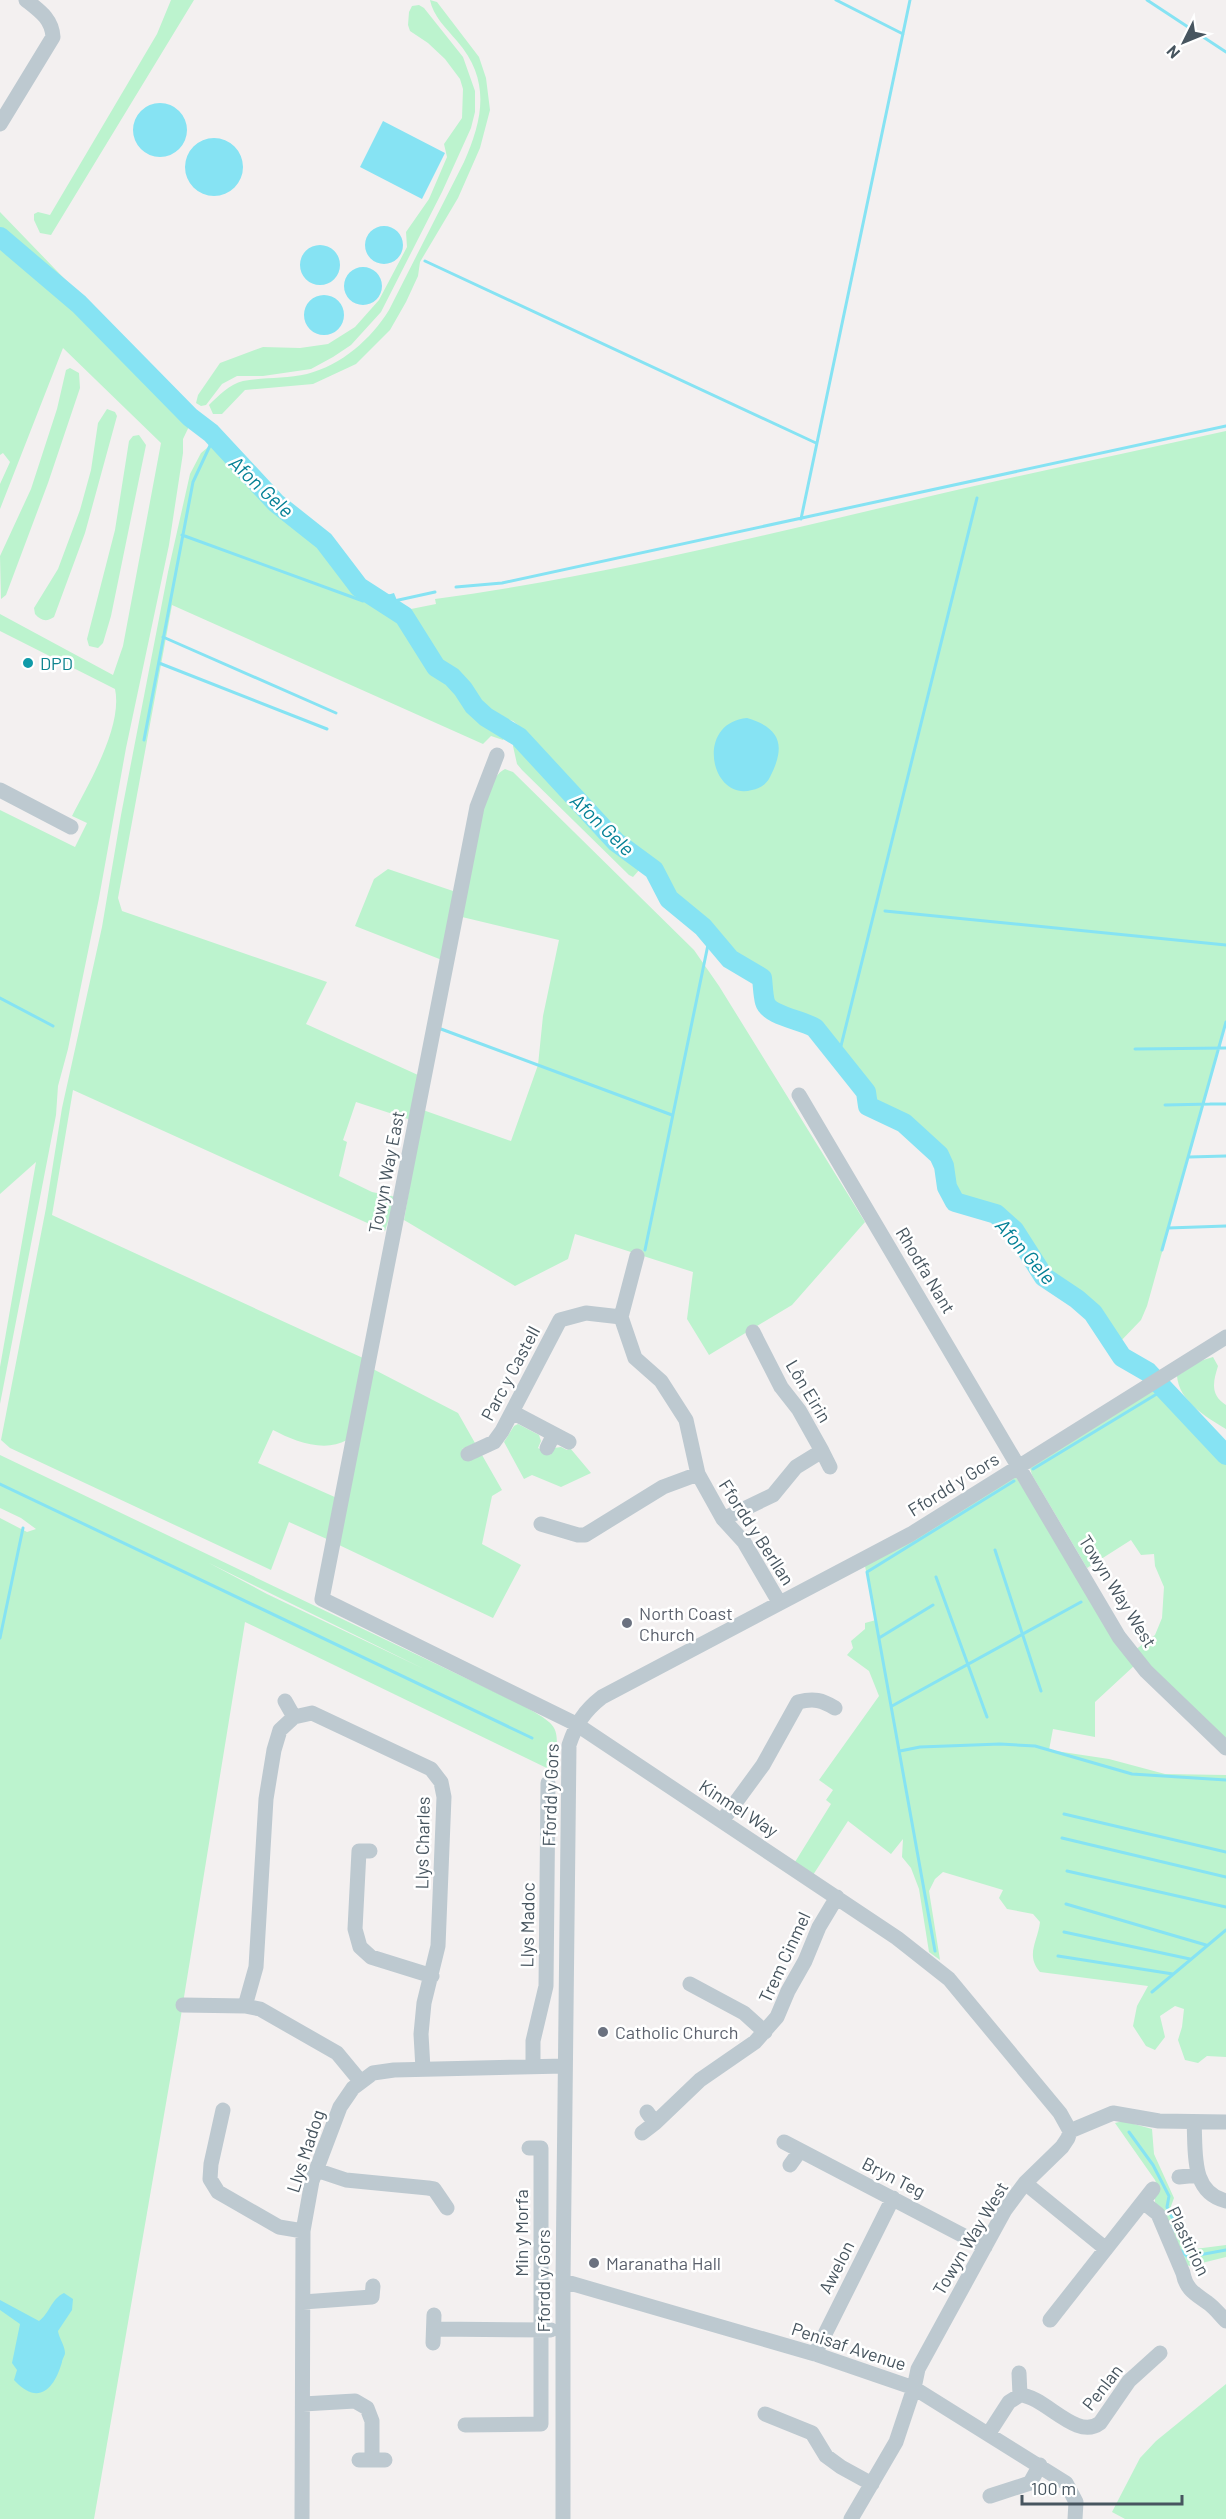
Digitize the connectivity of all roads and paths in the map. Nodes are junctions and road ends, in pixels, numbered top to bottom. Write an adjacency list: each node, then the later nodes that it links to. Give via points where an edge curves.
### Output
1 (26, 0): 2 (street, via 45,15 53,37)
2 (0, 124)
3 (496, 755): 22 (street, Towyn Way East, via 477,807)
4 (0, 789): 5 (street)
5 (71, 827)
6 (799, 1095): 17 (street, Rhodfa Nant)
7 (637, 1256): 8 (street)
8 (621, 1317): 11 (street, Parc y Castell, via 586,1313 560,1320); 19 (street, Ffordd y Berllan, via 635,1358 661,1381 686,1420)
9 (753, 1332): 15 (street, Lôn Eirin, via 768,1347 781,1387)
10 (1226, 1337): 17 (street, Ffordd y Gors)
11 (512, 1412): 12 (street); 16 (street, Parc y Castell, via 494,1442)
12 (554, 1434): 13 (street); 14 (street)
13 (569, 1442)
14 (547, 1448)
15 (822, 1451): 18 (street, Lôn Eirin); 20 (street, Lôn Eirin, via 796,1467 773,1495)
16 (468, 1454)
17 (1019, 1465): 23 (street, Ffordd y Gors, via 911,1534); 28 (street, Towyn Way West, via 1119,1637 1146,1671)
18 (830, 1467)
19 (698, 1474): 20 (street, Ffordd y Berllan); 21 (street, via 663,1487 585,1535 578,1535 561,1523)
20 (723, 1519): 23 (street, Ffordd y Berllan, via 744,1542)
21 (542, 1524)
22 (322, 1599): 27 (street, Kinmel Way)
23 (779, 1602): 27 (street, Ffordd y Gors, via 602,1697)
24 (285, 1701): 26 (street)
25 (835, 1708): 30 (street, via 813,1699 798,1702 763,1765)
26 (294, 1717): 33 (street, Llys Charles, via 312,1713 431,1769 441,1782 444,1797 438,1946); 36 (street, via 280,1730 274,1750 266,1799 256,1966)
27 (576, 1724): 30 (street, Kinmel Way); 38 (street, Ffordd y Gors, via 568,1745)
28 (1226, 1749)
29 (548, 1783): 39 (street, Llys Madoc, via 546,1986 533,2041)
30 (722, 1821): 32 (street, Kinmel Way)
31 (370, 1851): 33 (street, via 359,1851 355,1929 360,1947 371,1957)
32 (837, 1897): 37 (street, Trem Cinmel, via 777,2018); 45 (street, Kinmel Way, via 949,1978 1060,2113)
33 (432, 1976): 40 (street, Llys Charles, via 424,2002)
34 (695, 1993): 37 (street, Trem Cinmel, via 744,2013)
35 (183, 2005): 36 (street)
36 (245, 2006): 41 (street, via 260,2009 337,2053)
37 (765, 2032): 46 (street, Trem Cinmel, via 651,2117)
38 (565, 2066): 39 (street, Llys Madog); 63 (street, Ffordd y Gors)
39 (533, 2067): 40 (street, Llys Madog)
40 (423, 2069): 41 (street, Llys Madog, via 373,2073)
41 (361, 2082): 51 (street, Llys Madog, via 340,2107)
42 (223, 2110): 60 (street, via 210,2179 218,2192 279,2228)
43 (1194, 2122): 44 (street); 45 (street, via 1113,2113); 52 (street)
44 (1226, 2122)
45 (1070, 2131): 54 (street, Towyn Way West, via 1062,2147)
46 (642, 2133)
47 (784, 2142): 49 (street, Bryn Teg)
48 (530, 2148): 71 (street, Min y Morfa, via 541,2148)
49 (800, 2151): 50 (street); 56 (street, Bryn Teg)
50 (790, 2165)
51 (316, 2170): 59 (street, via 346,2180 431,2182); 60 (street, Llys Madog)
52 (1198, 2175): 53 (street); 57 (street, via 1214,2198)
53 (1179, 2177)
54 (1025, 2183): 61 (street, Towyn Way West); 62 (street)
55 (1154, 2189): 58 (street, Plastirion)
56 (893, 2198): 61 (street, Bryn Teg); 74 (street, Awelon)
57 (1226, 2200)
58 (1143, 2202): 62 (street, Plastirion); 69 (street, Plastirion, via 1158,2214 1184,2281 1194,2295 1209,2303)
59 (447, 2208)
60 (303, 2231): 66 (street, Llys Madog)
61 (985, 2247): 76 (street, Towyn Way West, via 918,2369)
62 (1106, 2249): 67 (street, Plastirion)
63 (563, 2280): 72 (street, Ffordd y Gors); 74 (street, Penisaf Avenue)
64 (373, 2286): 66 (street, via 372,2297)
65 (1048, 2296): 67 (street)
66 (303, 2302): 78 (street, Llys Madog)
67 (1060, 2306): 68 (street, Plastirion)
68 (1050, 2320)
69 (1226, 2321)
70 (434, 2329): 71 (street)
71 (540, 2330): 72 (street); 80 (street, Min y Morfa, via 541,2424)
72 (563, 2330): 87 (street, Ffordd y Gors)
73 (1160, 2353): 77 (street, Penlan, via 1129,2381 1094,2427 1081,2427)
74 (815, 2354): 76 (street, Penisaf Avenue)
75 (1019, 2373): 77 (street)
76 (914, 2388): 81 (street, Penisaf Avenue); 84 (street, Towyn Way West, via 896,2442)
77 (1020, 2395): 81 (street, via 1009,2402)
78 (303, 2404): 82 (street, via 355,2401 367,2408 372,2421); 86 (street, Llys Madog)
79 (765, 2414): 84 (street, via 812,2433 826,2456)
80 (465, 2425)
81 (989, 2433): 83 (street, Penisaf Avenue)
82 (372, 2460)
83 (1040, 2465): 85 (street, via 1030,2483); 89 (street, Penisaf Avenue, via 1072,2491)
84 (872, 2484): 88 (street, Towyn Way West)
85 (990, 2496)
86 (302, 2519)
87 (563, 2519)
88 (851, 2519)
89 (1075, 2519)

